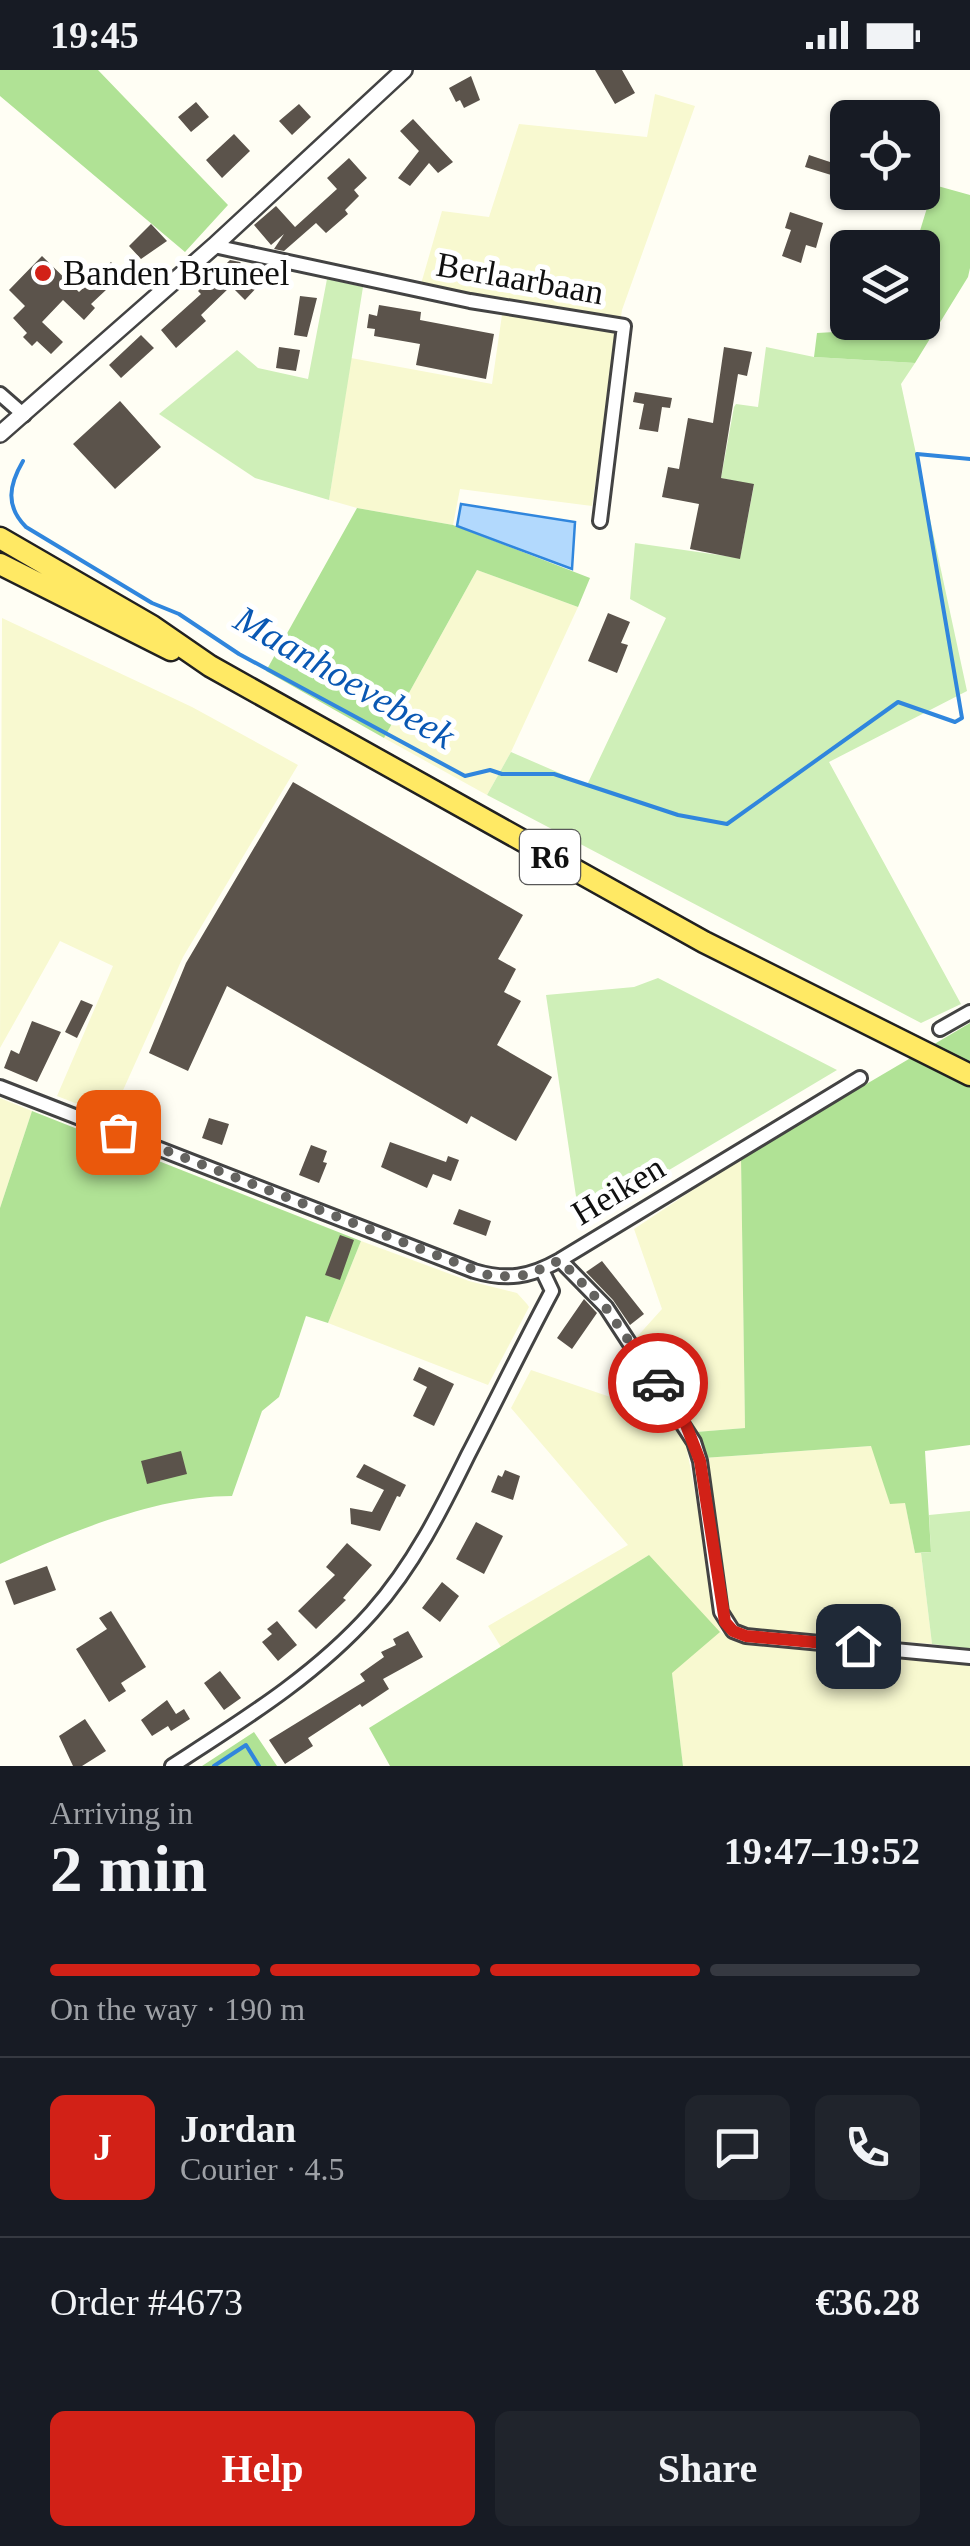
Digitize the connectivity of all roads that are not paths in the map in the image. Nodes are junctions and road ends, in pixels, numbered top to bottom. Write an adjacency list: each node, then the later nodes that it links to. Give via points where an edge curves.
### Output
1 (404, 70): 2 (street)
2 (214, 246): 4 (street); 6 (street, Berlaarbaan, via 624,326)
3 (0, 394): 4 (street)
4 (24, 415): 5 (street)
5 (0, 434)
6 (600, 521)
7 (0, 538): 9 (main road, R6)
8 (0, 564): 9 (main road, R6)
9 (210, 666): 12 (main road, R6, via 689,934)
10 (970, 1012): 11 (street)
11 (940, 1029)
12 (970, 1075)
13 (860, 1078): 15 (street, Heiken)
14 (0, 1086): 16 (street, Heiken, via 474,1271 514,1278)
15 (560, 1260): 16 (street, Heiken); 17 (street, via 606,1308 694,1442 721,1612 733,1631)
16 (542, 1270): 18 (street, via 552,1291 438,1516 396,1581 308,1674)
17 (970, 1656)
18 (172, 1766)

